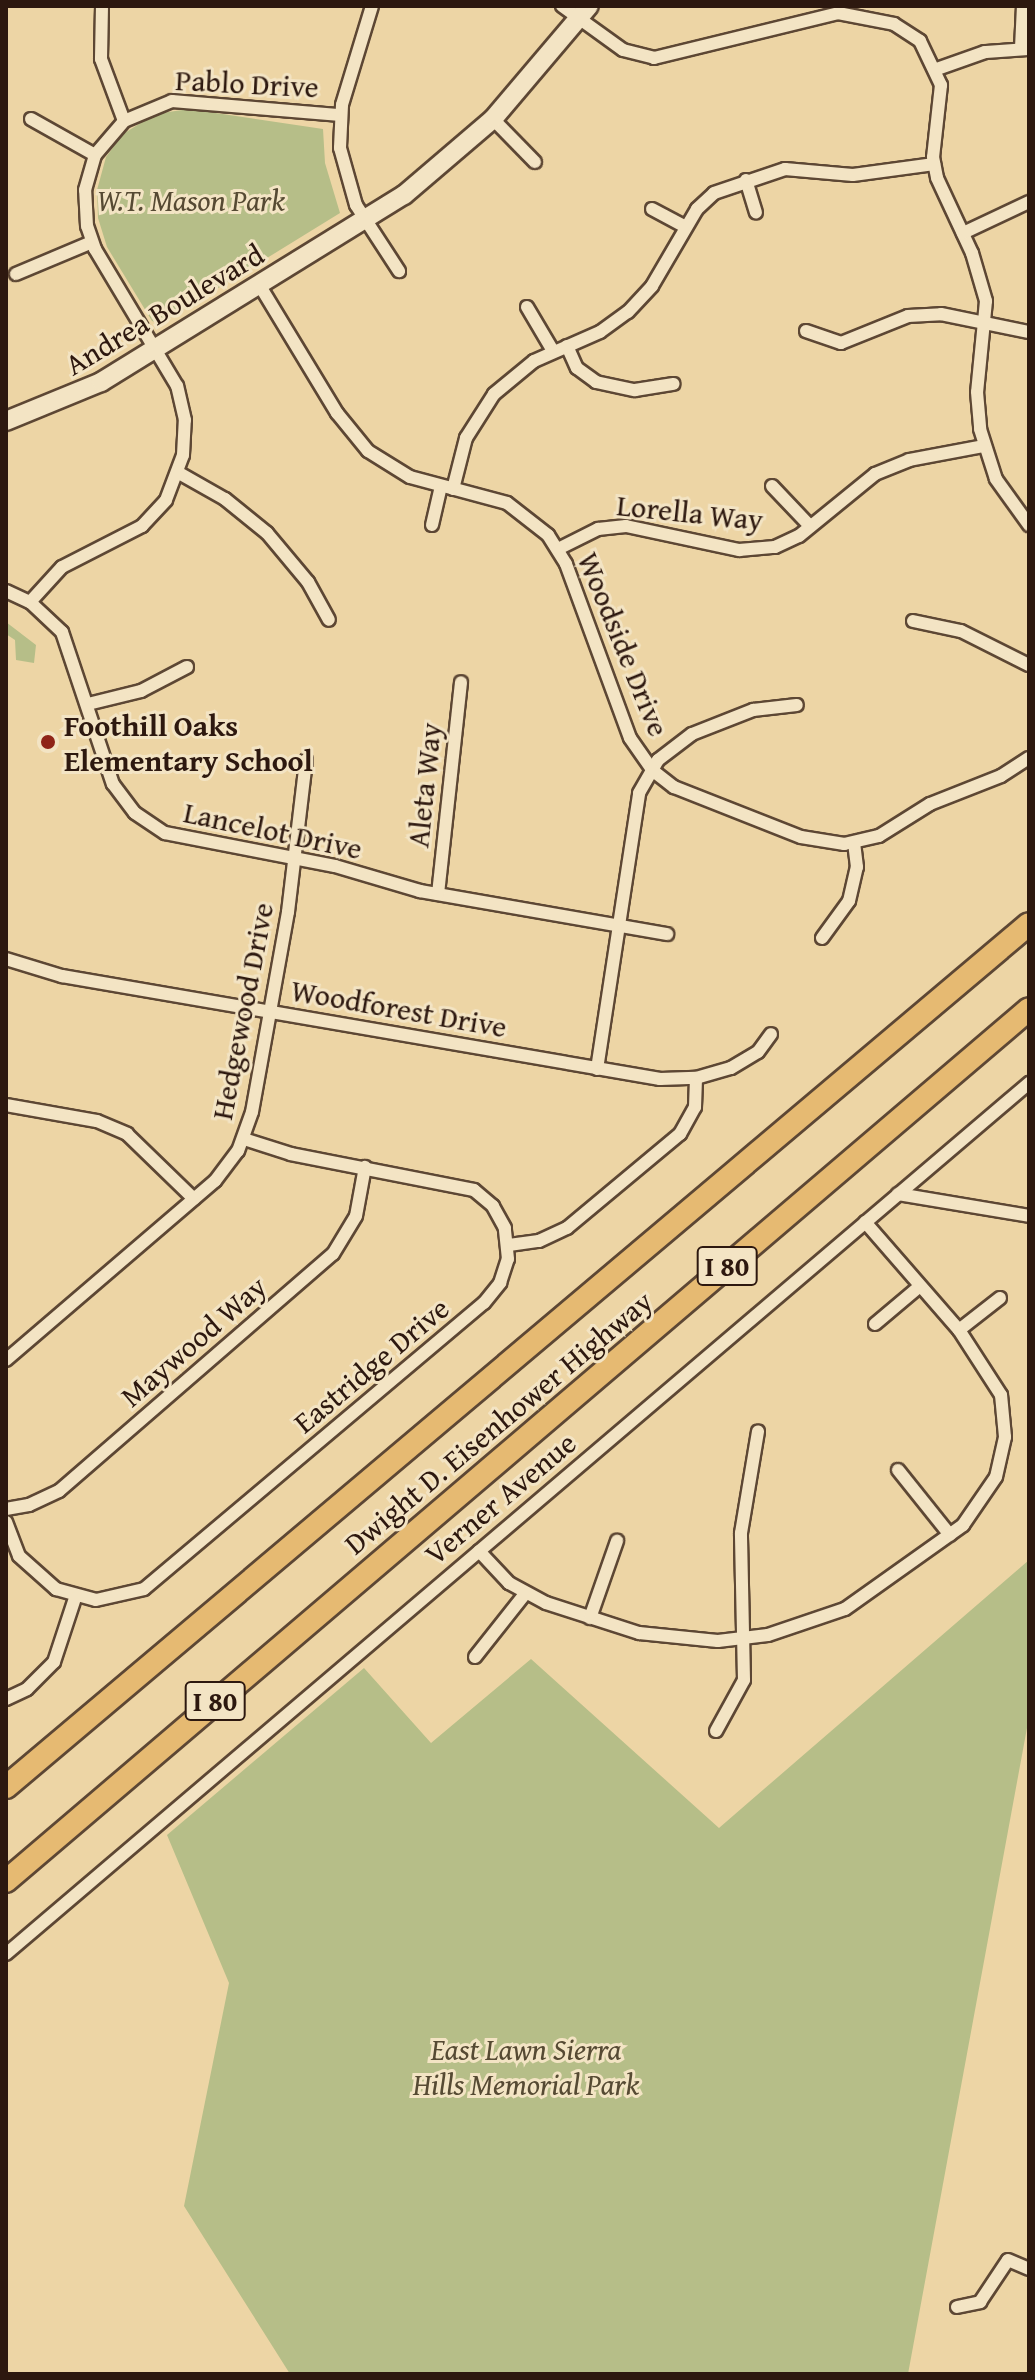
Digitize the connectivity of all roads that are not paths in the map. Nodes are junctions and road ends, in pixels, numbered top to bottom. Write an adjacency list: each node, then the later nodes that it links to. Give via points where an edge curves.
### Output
1 (102, 6): 11 (street, via 101,59)
2 (372, 6): 8 (street)
3 (562, 6): 5 (street)
4 (1023, 6): 6 (street)
5 (584, 12): 7 (street, via 623,50 662,58 847,13 901,27 920,41); 10 (street, Andrea Boulevard)
6 (1025, 48): 7 (street, via 985,52)
7 (937, 69): 14 (street, via 941,101)
8 (340, 115): 11 (street, Pablo Drive, via 190,100 155,105); 19 (street, via 342,165)
9 (31, 119): 12 (street)
10 (493, 119): 13 (street); 19 (street, Andrea Boulevard)
11 (124, 121): 12 (street, Pablo Drive)
12 (95, 155): 22 (street, Pablo Drive, via 84,199)
13 (535, 162)
14 (934, 164): 15 (street, via 853,175 793,169); 21 (street)
15 (746, 180): 18 (street); 20 (street, via 707,197)
16 (1029, 202): 21 (street)
17 (652, 209): 20 (street)
18 (756, 213)
19 (365, 221): 23 (street); 25 (street, Andrea Boulevard)
20 (686, 227): 30 (street, via 641,300 607,327)
21 (963, 233): 27 (street, via 980,272)
22 (92, 242): 24 (street); 31 (street, Pablo Drive)
23 (399, 271)
24 (16, 274)
25 (260, 286): 31 (street, Andrea Boulevard); 38 (street, Woodside Drive, via 356,439 395,470)
26 (527, 307): 32 (street)
27 (987, 324): 28 (street, via 972,317 924,314 841,343); 29 (street); 35 (street, via 977,392)
28 (806, 331)
29 (1029, 332)
30 (567, 346): 32 (street); 33 (street, via 577,368 596,382 635,390)
31 (156, 348): 34 (street, Andrea Boulevard, via 78,394); 36 (street, Pablo Drive, via 183,403 186,438)
32 (553, 351): 38 (street, via 519,371 483,408)
33 (674, 384)
34 (6, 421)
35 (984, 446): 40 (street, via 1005,495); 41 (street, Lorella Way, via 891,466 858,484)
36 (179, 473): 44 (street, Pablo Drive, via 166,500 142,526 62,567); 45 (street, via 225,499 267,533 308,582)
37 (772, 486): 41 (street)
38 (447, 488): 39 (street); 42 (street, Woodside Drive, via 515,507)
39 (432, 525)
40 (1029, 525)
41 (810, 526): 42 (street, Lorella Way, via 766,549 739,550 626,526 580,535)
42 (558, 549): 54 (street, Woodside Drive, via 626,730)
43 (6, 591): 44 (street, Lancelot Drive)
44 (30, 602): 50 (street, Lancelot Drive, via 62,632)
45 (329, 620)
46 (913, 621): 47 (street, via 961,631)
47 (1029, 665)
48 (187, 667): 50 (street, via 141,691)
49 (461, 682): 57 (street, Aleta Way)
50 (88, 704): 56 (street, Lancelot Drive, via 113,784 149,825 183,839)
51 (797, 705): 54 (street, via 753,710 712,724 674,746)
52 (1029, 758): 55 (street)
53 (306, 760): 56 (street, Hedgewood Drive)
54 (652, 770): 55 (street, via 689,796 745,811 801,837); 59 (street, Woodside Drive, via 633,810)
55 (854, 844): 61 (street, via 855,884)
56 (294, 859): 57 (street, Lancelot Drive); 64 (street, Hedgewood Drive)
57 (438, 894): 59 (street, Lancelot Drive)
58 (1029, 924): 96 (highway, Dwight D. Eisenhower Highway / I 80)
59 (621, 926): 60 (street, Lancelot Drive); 66 (street, Woodside Drive)
60 (667, 934)
61 (822, 938)
62 (6, 959): 64 (street, Woodforest Drive, via 62,976)
63 (1029, 1009): 99 (highway, Dwight D. Eisenhower Highway / I 80)
64 (270, 1012): 66 (street, Woodforest Drive); 70 (street, Hedgewood Drive)
65 (771, 1034): 67 (street, Woodforest Drive, via 740,1064)
66 (597, 1069): 67 (street, Woodforest Drive, via 660,1079)
67 (696, 1078): 76 (street, via 695,1107 680,1134 567,1228 539,1241)
68 (1029, 1083): 72 (street, Verner Avenue)
69 (6, 1105): 73 (street, via 97,1121 127,1134)
70 (244, 1139): 71 (street, via 291,1154); 73 (street, Hedgewood Drive, via 221,1174)
71 (365, 1167): 76 (street, via 474,1190 498,1213); 84 (street, Maywood Way, via 356,1216 333,1254 59,1491)
72 (898, 1194): 74 (street); 75 (street, Verner Avenue)
73 (194, 1199): 81 (street, Hedgewood Drive)
74 (1029, 1216)
75 (865, 1222): 77 (street); 88 (street, Verner Avenue)
76 (509, 1245): 90 (street, Eastridge Drive, via 504,1276 484,1303 158,1580 112,1599)
77 (919, 1287): 79 (street); 80 (street)
78 (1000, 1298): 80 (street)
79 (875, 1324)
80 (959, 1330): 86 (street, via 1001,1395 1005,1437 989,1492)
81 (6, 1360)
82 (758, 1431): 92 (street, via 741,1533)
83 (898, 1470): 86 (street)
84 (6, 1509)
85 (6, 1522): 90 (street, via 30,1569)
86 (950, 1535): 92 (street, via 845,1609 802,1626)
87 (617, 1541): 91 (street)
88 (479, 1551): 89 (street); 100 (street, Verner Avenue)
89 (525, 1594): 91 (street); 93 (street)
90 (75, 1598): 94 (street, via 54,1662 27,1689)
91 (590, 1618): 92 (street, via 664,1638)
92 (744, 1639): 95 (street, via 744,1680)
93 (475, 1657)
94 (6, 1699)
95 (716, 1731)
96 (46, 1751): 97 (highway); 98 (highway, Dwight D. Eisenhower Highway / I 80)
97 (6, 1773)
98 (6, 1787)
99 (6, 1881)
100 (6, 1954)
101 (1029, 2269): 102 (street, via 1008,2260 980,2302)
102 (957, 2307)

